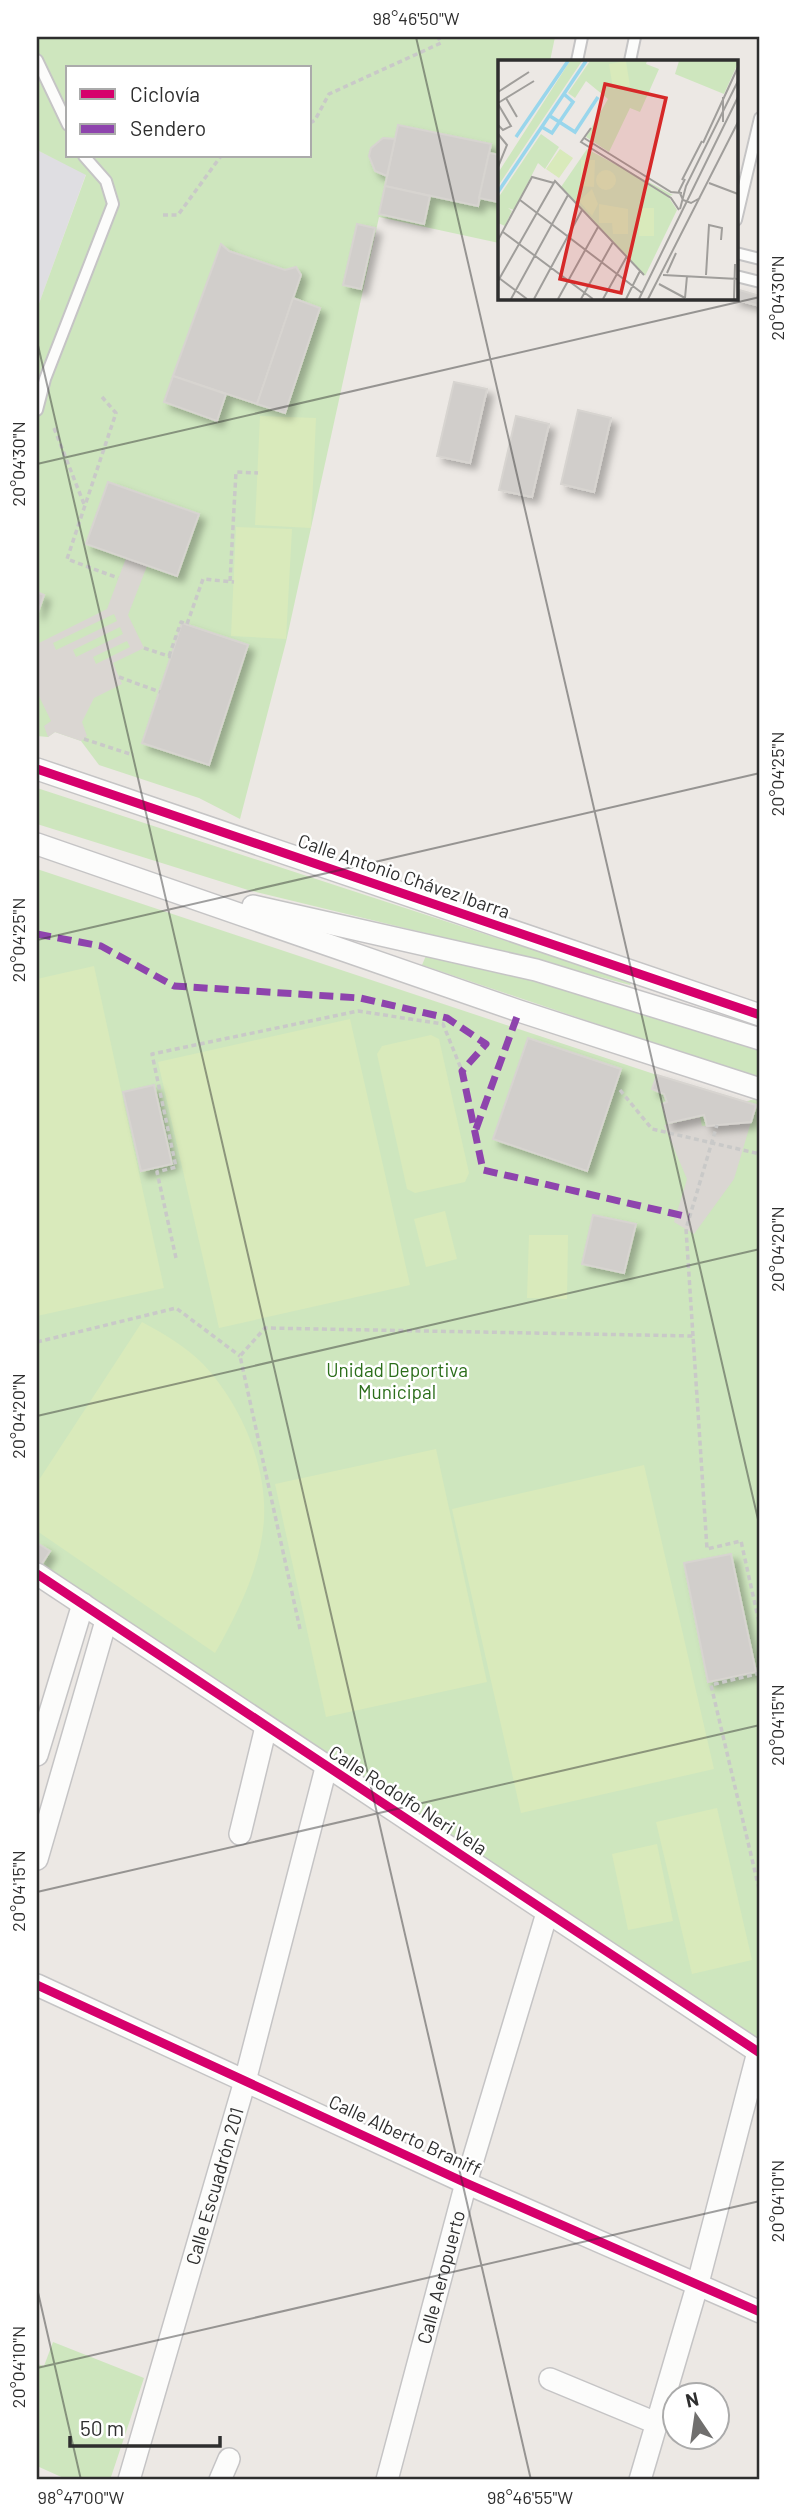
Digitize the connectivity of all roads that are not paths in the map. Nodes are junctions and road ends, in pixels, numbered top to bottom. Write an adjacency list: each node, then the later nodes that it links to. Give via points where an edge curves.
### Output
1 (582, 37): 4 (lane)
2 (635, 37): 5 (lane)
3 (37, 60): 7 (lane)
4 (577, 60)
5 (630, 60)
6 (760, 118): 9 (lane)
7 (66, 121)
8 (86, 158): 14 (lane, via 106,181 113,204)
9 (738, 212)
10 (738, 254): 11 (lane)
11 (760, 259)
12 (738, 276): 13 (lane)
13 (760, 282)
14 (37, 410)
15 (37, 769): 18 (street, Calle Antonio Chávez Ibarra)
16 (37, 844): 17 (street)
17 (155, 884): 19 (street, via 536,970); 20 (street, via 519,1011)
18 (760, 1015)
19 (760, 1039)
20 (760, 1088)
21 (37, 1574): 22 (street, Calle Rodolfo Neri Vela)
22 (82, 1604): 23 (street, Calle Rodolfo Neri Vela); 25 (street)
23 (106, 1621): 24 (street, Calle Rodolfo Neri Vela); 28 (street)
24 (266, 1727): 26 (street, Calle Rodolfo Neri Vela); 27 (street)
25 (37, 1755)
26 (326, 1768): 29 (street, Calle Rodolfo Neri Vela); 32 (street, Calle Escuadrón 201)
27 (240, 1834)
28 (37, 1859)
29 (547, 1913): 31 (street, Calle Rodolfo Neri Vela); 33 (street, Calle Aeropuerto)
30 (37, 1985): 32 (street, Calle Alberto Braniff)
31 (759, 2052): 34 (street)
32 (245, 2081): 33 (street, Calle Alberto Braniff); 39 (street, Calle Escuadrón 201)
33 (466, 2183): 34 (street, Calle Alberto Braniff); 41 (street, Calle Aeropuerto)
34 (698, 2283): 35 (street, Calle Alberto Braniff); 37 (street)
35 (760, 2312)
36 (550, 2379): 37 (street)
37 (656, 2423): 42 (street)
38 (229, 2459): 40 (street)
39 (129, 2480)
40 (220, 2480)
41 (387, 2480)
42 (640, 2480)

